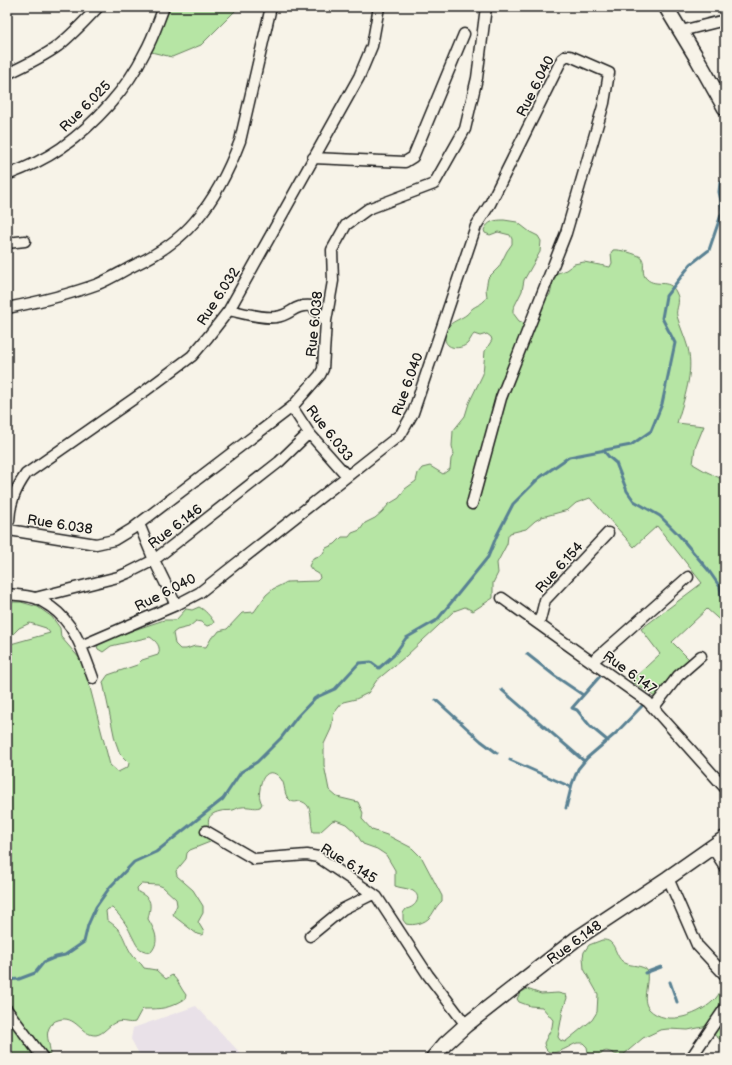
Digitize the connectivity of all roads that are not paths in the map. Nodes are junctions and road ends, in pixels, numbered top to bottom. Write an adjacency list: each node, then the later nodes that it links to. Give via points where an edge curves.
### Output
1 (98, 7): 10 (street, via 57,46 29,64)
2 (164, 7): 13 (street, Rue 6.025, via 145,53 119,95 61,148)
3 (271, 7): 16 (street, via 240,141 219,187 195,222 156,255 99,284 56,298)
4 (379, 7): 12 (street, Rue 6.032, via 367,60)
5 (486, 7): 18 (street, Rue 6.038, via 477,78 465,129 434,184 368,209 346,225 332,250 332,281)
6 (666, 7): 8 (street)
7 (725, 20): 8 (street)
8 (681, 31): 11 (street)
9 (464, 34): 12 (street, via 413,157 405,162)
10 (7, 74)
11 (725, 108)
12 (313, 158): 17 (street, Rue 6.032)
13 (7, 175)
14 (25, 241): 15 (street)
15 (7, 243)
16 (7, 308)
17 (229, 310): 18 (street, via 269,318 287,314 299,306 312,306); 25 (street, Rue 6.032, via 192,356 26,474 16,490 10,508)
18 (326, 321): 19 (street, Rue 6.038, via 323,369 320,376)
19 (292, 407): 20 (street, Rue 6.033); 24 (street, Rue 6.038)
20 (309, 433): 21 (street, Rue 6.033); 27 (street, Rue 6.146, via 279,462)
21 (347, 476): 22 (street, Rue 6.040, via 401,434 409,422 476,226 490,204 562,59 570,56 609,73 604,103 566,233 501,398); 32 (street, Rue 6.040, via 199,594)
22 (472, 504)
23 (7, 514): 25 (street, Rue 6.038)
24 (139, 524): 25 (street, Rue 6.038, via 114,540 96,544); 27 (street)
25 (8, 532)
26 (608, 533): 33 (street, Rue 6.154, via 545,600)
27 (154, 560): 30 (street, Rue 6.146, via 118,576); 32 (street)
28 (688, 577): 36 (street)
29 (7, 594): 30 (street)
30 (35, 598): 34 (street, via 62,617 75,633)
31 (502, 598): 33 (street, Rue 6.147)
32 (176, 605): 34 (street, Rue 6.040)
33 (539, 624): 36 (street, Rue 6.147)
34 (81, 646): 37 (street)
35 (701, 656): 38 (street, via 678,676)
36 (592, 662): 38 (street, Rue 6.147)
37 (93, 678)
38 (654, 707): 39 (street, Rue 6.147)
39 (725, 788)
40 (206, 831): 45 (street, Rue 6.145, via 254,859 307,854 318,857)
41 (725, 838): 42 (street, Rue 6.148)
42 (712, 847): 43 (street); 44 (street, Rue 6.148)
43 (725, 867)
44 (668, 878): 47 (street, via 697,945); 50 (street, Rue 6.148, via 576,939)
45 (373, 894): 46 (street, via 343,909); 50 (street, Rue 6.145, via 428,975)
46 (310, 936)
47 (725, 976)
48 (725, 1008): 53 (street)
49 (7, 1010): 51 (street)
50 (466, 1025): 52 (street, Rue 6.148)
51 (43, 1058)
52 (433, 1058)
53 (691, 1058)

